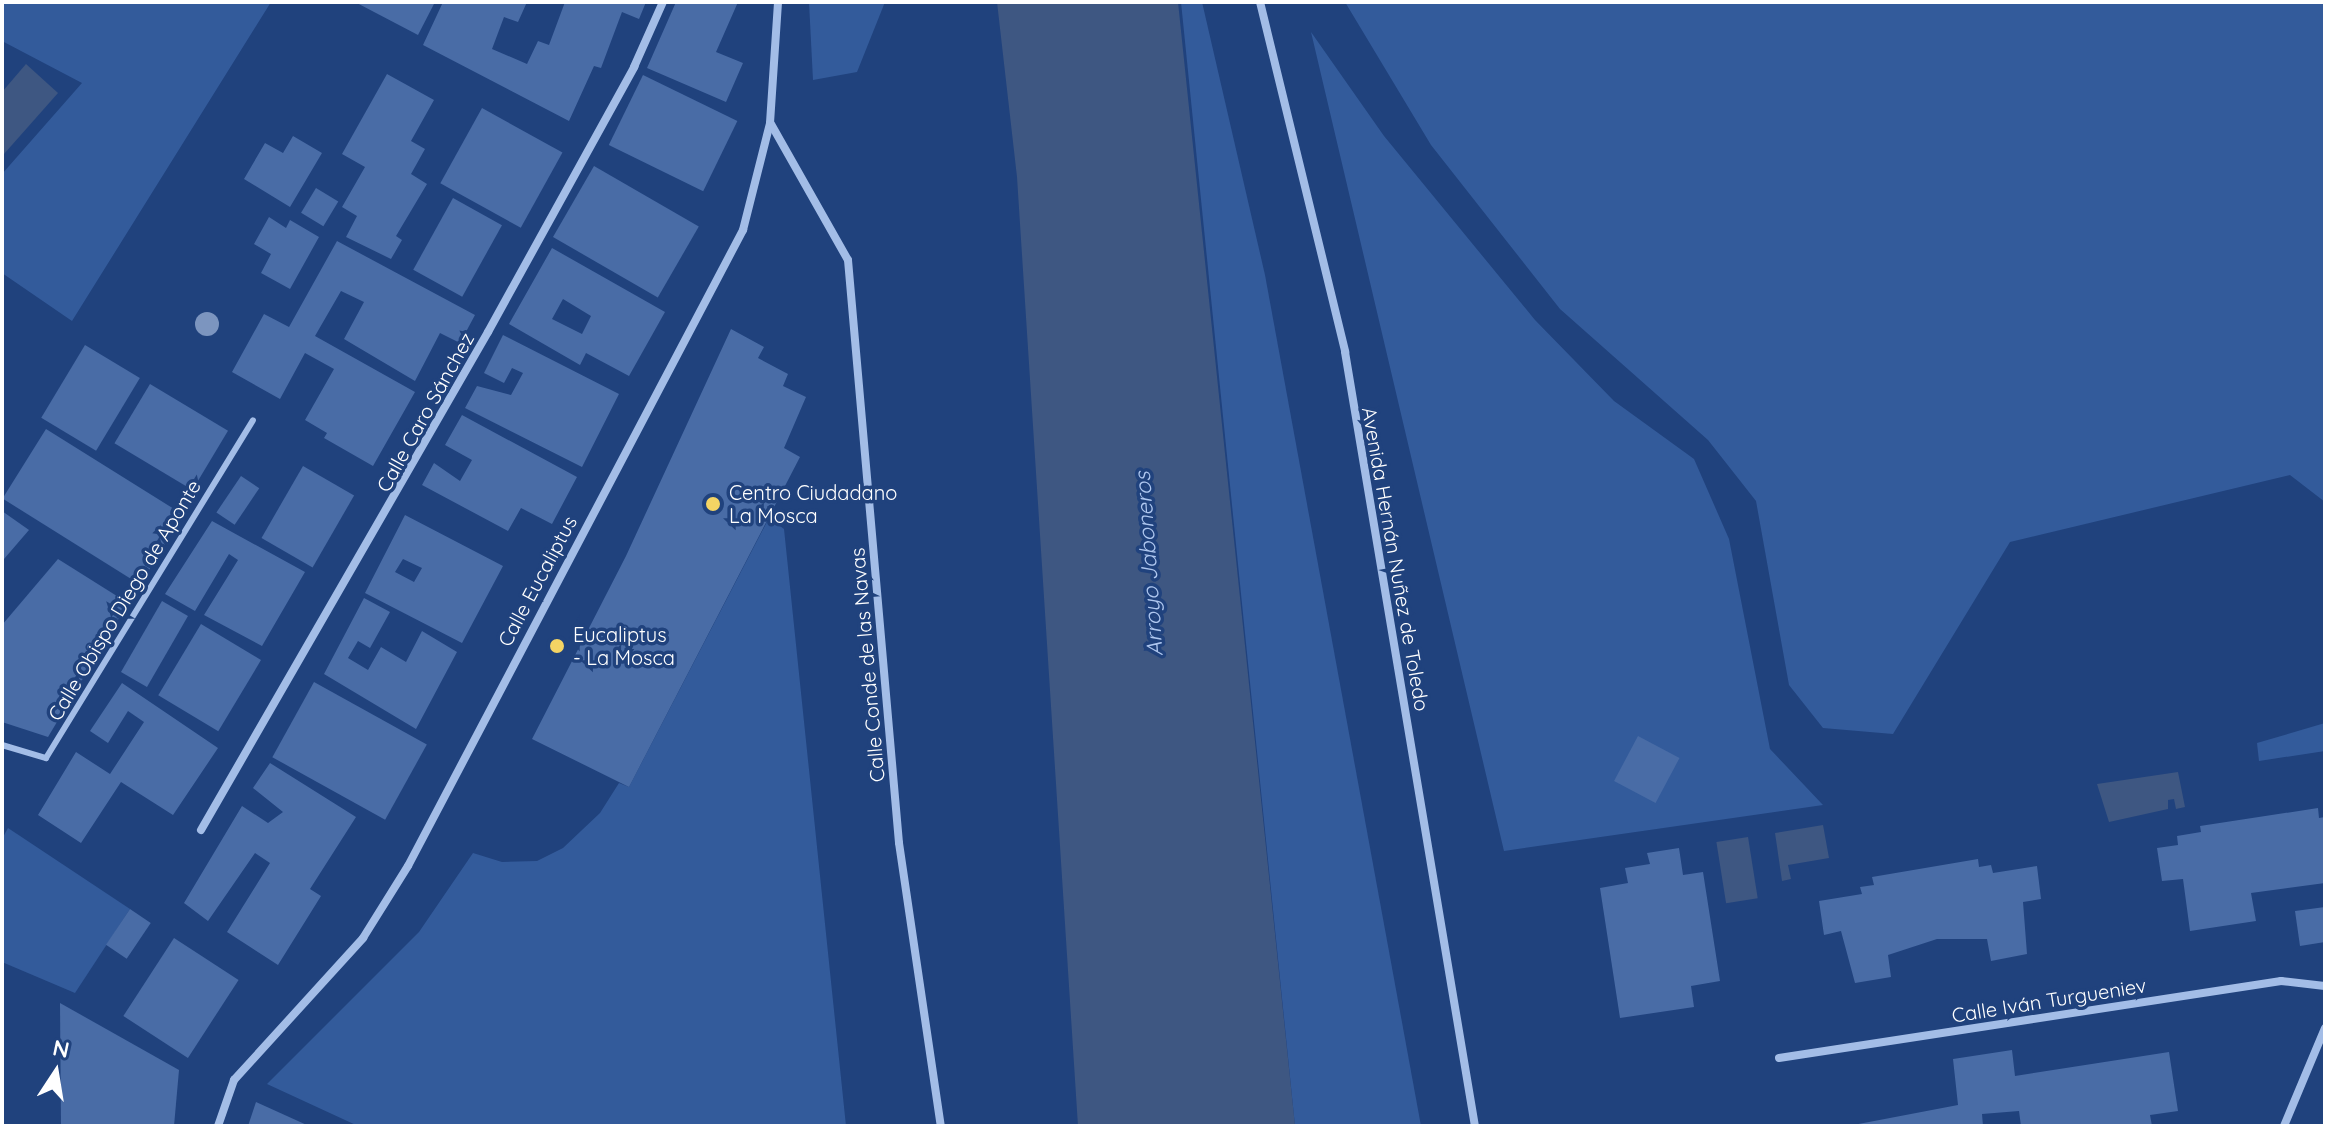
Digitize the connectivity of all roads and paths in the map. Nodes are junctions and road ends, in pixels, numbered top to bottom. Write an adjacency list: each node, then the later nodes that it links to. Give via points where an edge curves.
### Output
1 (663, 2): 7 (street, Calle Caro Sánchez, via 634,67 488,332)
2 (778, 2): 4 (street, Calle Eucaliptus)
3 (1260, 2): 13 (street, Avenida Hernán Nuñez de Toledo, via 1345,352)
4 (770, 123): 11 (street, Calle Eucaliptus, via 743,230 408,866 363,938 234,1080); 12 (street, Calle Conde de las Navas, via 848,260 899,843)
5 (253, 420): 6 (lane, Calle Obispo Diego de Aponte, via 46,758)
6 (2, 745)
7 (201, 830)
8 (2325, 986): 10 (street, Calle Iván Turgueniev, via 2281,981)
9 (2325, 1028): 14 (street)
10 (1779, 1058)
11 (218, 1126)
12 (941, 1126)
13 (1475, 1126)
14 (2284, 1126)

